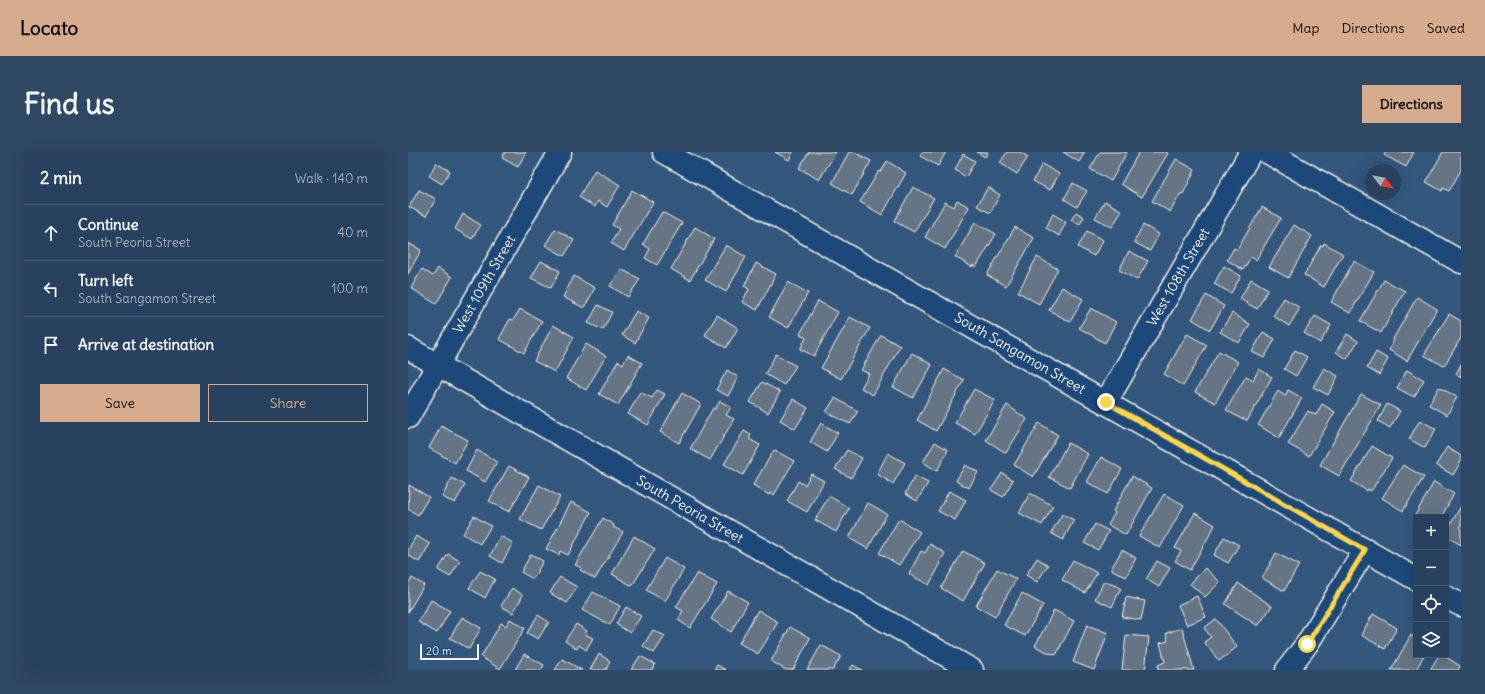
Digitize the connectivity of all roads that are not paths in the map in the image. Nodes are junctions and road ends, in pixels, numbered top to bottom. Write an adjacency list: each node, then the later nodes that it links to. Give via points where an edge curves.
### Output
1 (560, 152): 7 (street, West 109th Street)
2 (664, 152): 8 (street, South Sangamon Street)
3 (1251, 152): 8 (street, West 108th Street)
4 (1267, 152): 5 (street)
5 (1461, 262)
6 (408, 348): 7 (street, South Peoria Street)
7 (438, 365): 9 (street, West 109th Street); 14 (street, South Peoria Street)
8 (1106, 402): 10 (street, South Sangamon Street)
9 (408, 417)
10 (1365, 550): 11 (street, South Sangamon Street); 15 (street, via 1307,644)
11 (1413, 578)
12 (1449, 599): 13 (street)
13 (1461, 605)
14 (972, 670)
15 (1287, 670)

